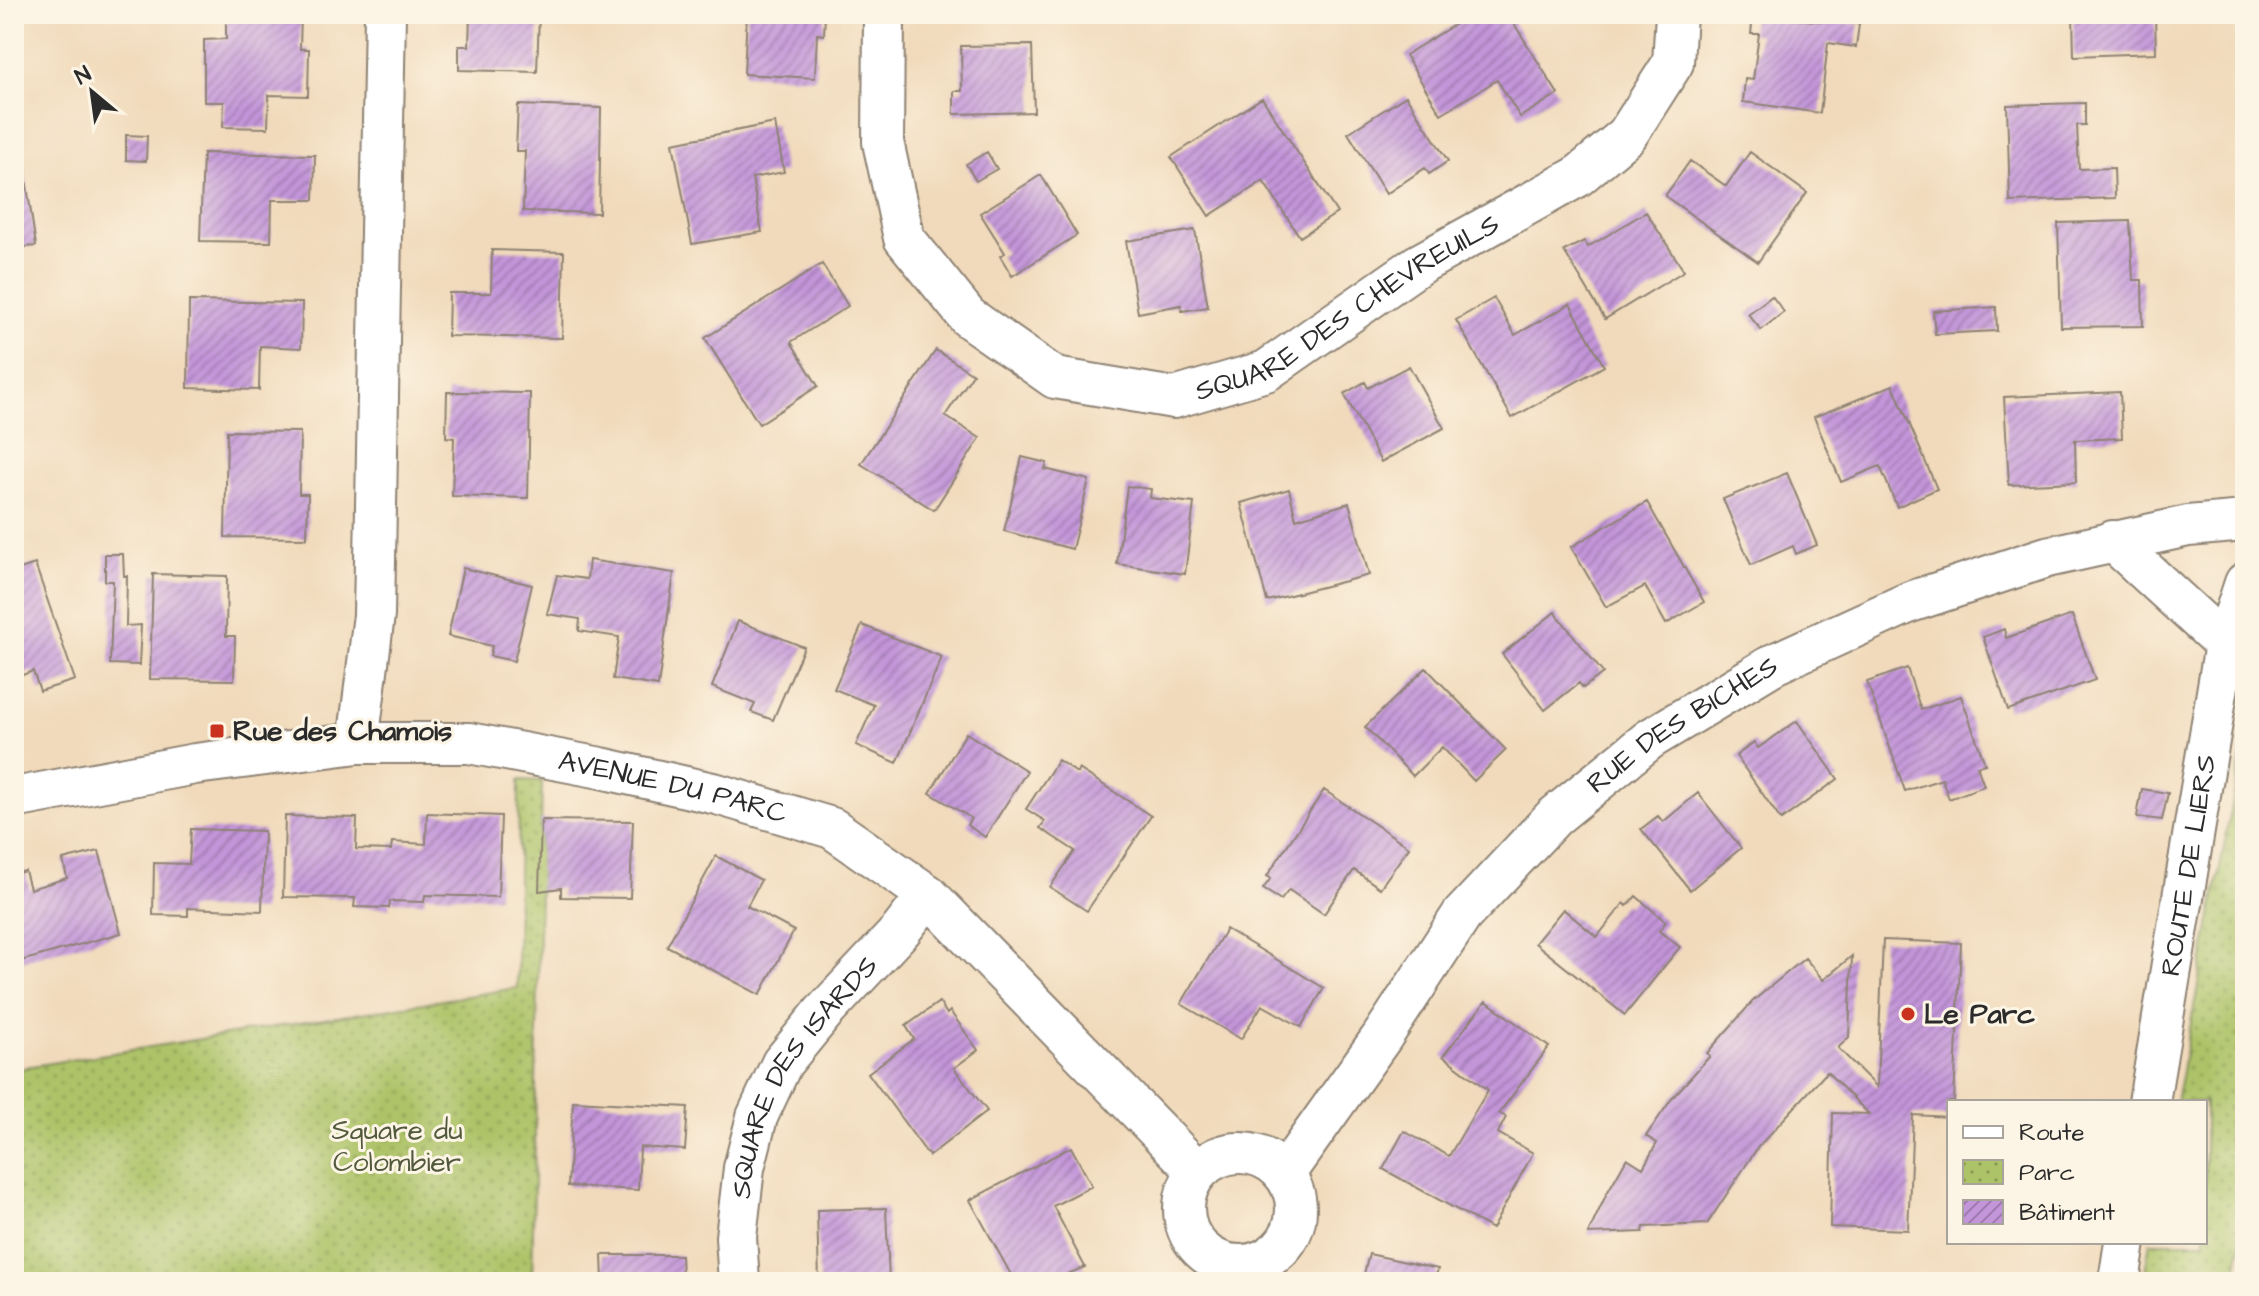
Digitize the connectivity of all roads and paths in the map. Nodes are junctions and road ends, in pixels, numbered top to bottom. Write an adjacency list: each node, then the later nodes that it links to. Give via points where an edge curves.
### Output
1 (385, 14): 8 (street, via 374,615)
2 (884, 14): 3 (street, SQUARE DES CHEVREUILS, via 883,142 904,238 968,317 1055,378 1174,398 1266,371 1418,265 1577,177 1627,135 1673,63)
3 (1676, 14)
4 (2245, 521): 5 (street, RUE DES BICHES)
5 (2113, 541): 7 (street); 13 (street, RUE DES BICHES, via 1910,602 1774,664 1650,739 1554,817 1462,915)
6 (2245, 583): 7 (street, ROUTE DE LIERS)
7 (2225, 644): 11 (street, ROUTE DE LIERS)
8 (358, 743): 9 (street, AVENUE DU PARC, via 195,764); 10 (street, AVENUE DU PARC, via 469,743 717,794 832,828)
9 (14, 798)
10 (928, 895): 12 (street, AVENUE DU PARC); 16 (street, SQUARE DES ISARDS, via 782,1063 757,1117 744,1168 736,1237)
11 (2149, 1100)
12 (1197, 1171): 13 (street, via 1220,1155 1243,1152 1263,1156); 15 (street, via 1183,1202 1187,1229 1199,1248)
13 (1285, 1173): 15 (street, via 1296,1198 1296,1219 1286,1243)
14 (2125, 1244): 17 (street)
15 (1244, 1274)
16 (739, 1282)
17 (2119, 1282)

